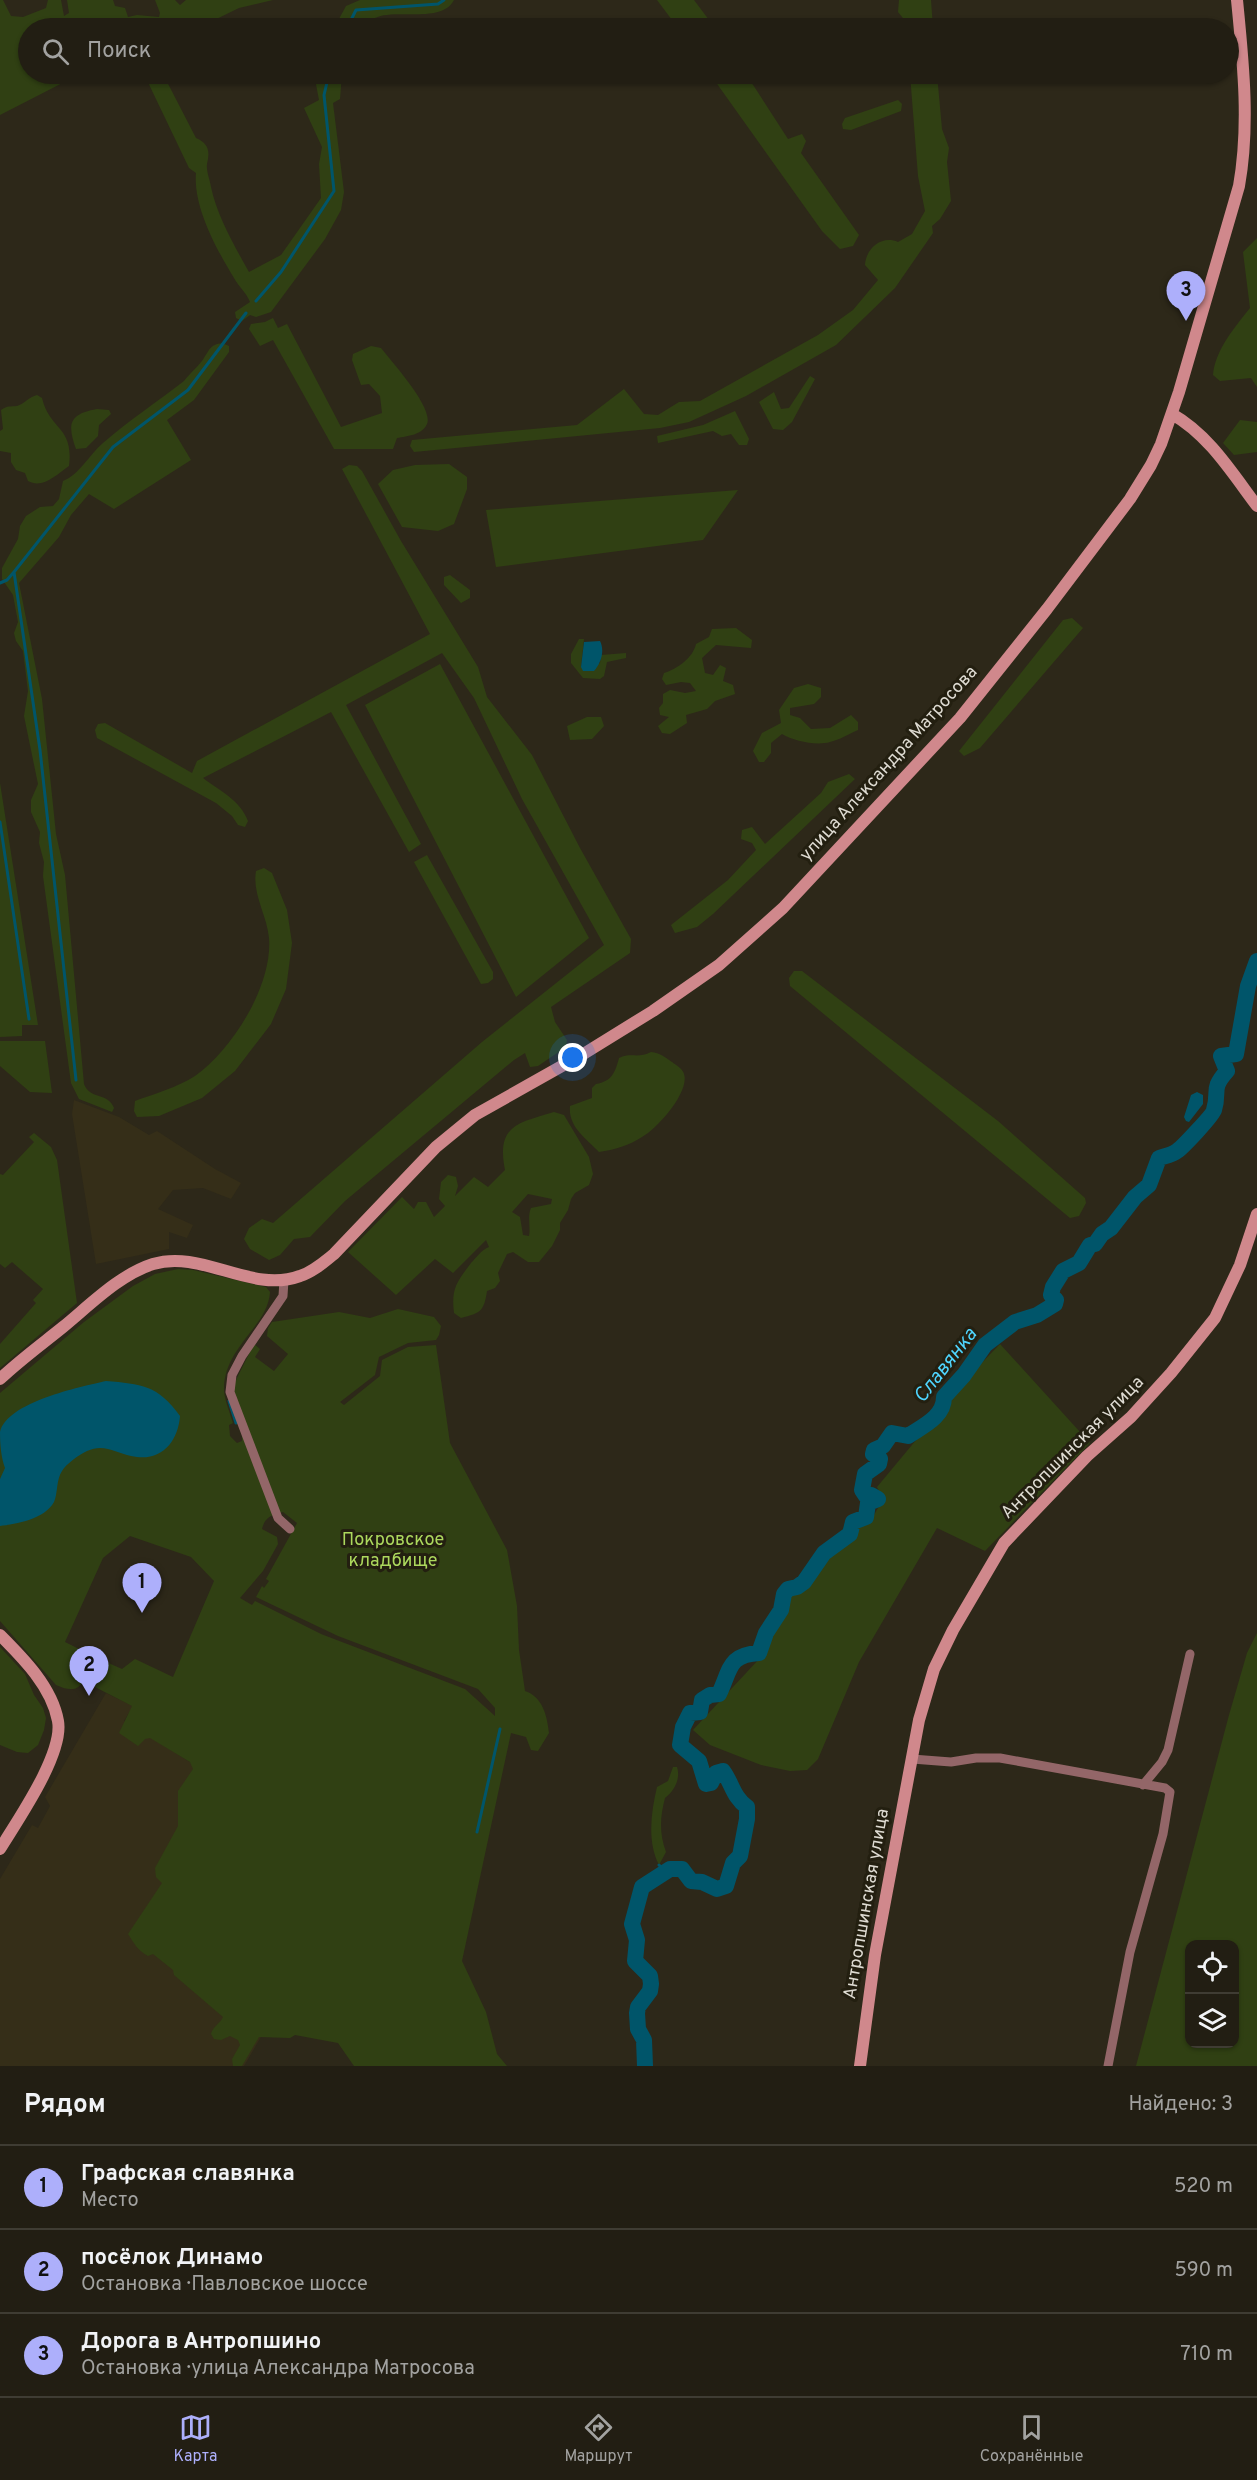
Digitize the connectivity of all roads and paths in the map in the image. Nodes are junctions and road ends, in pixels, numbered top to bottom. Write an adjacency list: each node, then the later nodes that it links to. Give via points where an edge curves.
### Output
1 (1237, 0): 2 (main road, улица Александра Матросова)
2 (1239, 18)
3 (1239, 19): 4 (main road, улица Александра Матросова, via 1243,163)
4 (1172, 414): 5 (main road, via 1206,440); 7 (main road, улица Александра Матросова, via 1151,465 1130,499 1047,609 960,718 783,908 719,965 653,1011 475,1115 436,1147 334,1254 301,1276)
5 (1257, 506)
6 (1257, 1214): 12 (main road, Антропшинская улица, via 1215,1318 1131,1417 1087,1456 1004,1543 934,1669)
7 (284, 1280): 8 (main road, via 264,1279 186,1260 152,1264 95,1300); 9 (street, via 283,1296 242,1356 232,1375 230,1392 278,1518)
8 (0, 1379)
9 (290, 1529)
10 (0, 1635): 14 (main road, via 44,1687 59,1729 54,1754)
11 (1190, 1654): 13 (street, via 1168,1750)
12 (912, 1759): 13 (street, via 951,1762 1000,1758); 15 (main road, Антропшинская улица, via 875,1955)
13 (1143, 1785): 16 (street, via 1170,1792 1130,1952)
14 (0, 1849)
15 (860, 2066)
16 (1108, 2066)

